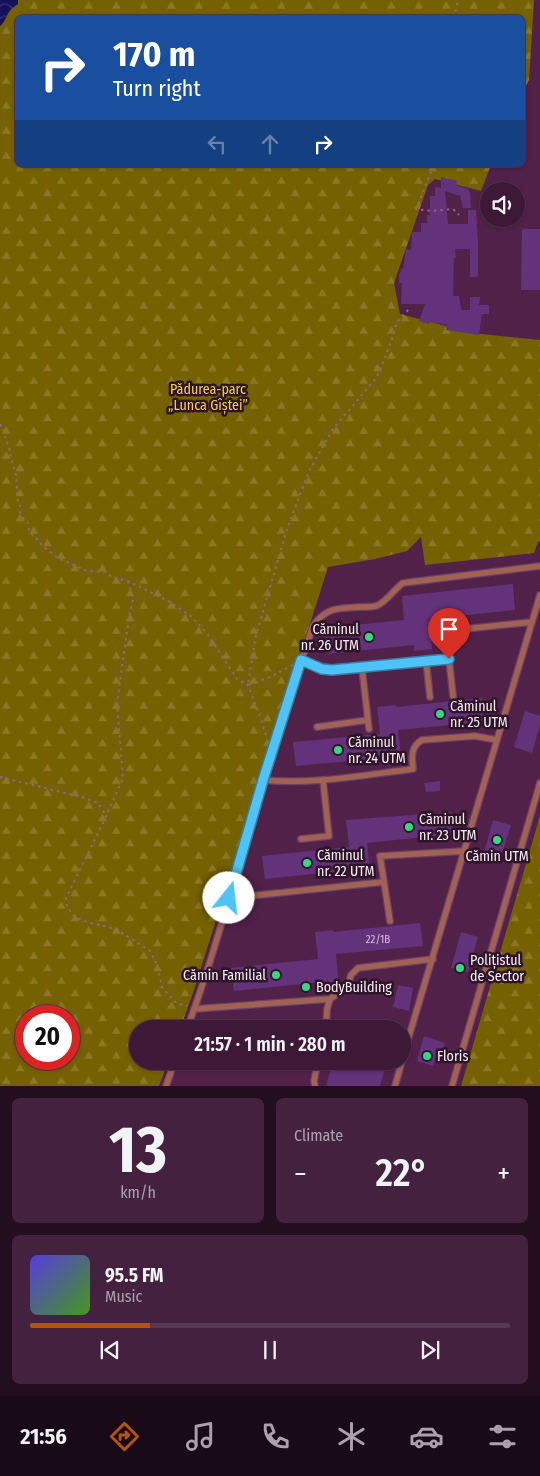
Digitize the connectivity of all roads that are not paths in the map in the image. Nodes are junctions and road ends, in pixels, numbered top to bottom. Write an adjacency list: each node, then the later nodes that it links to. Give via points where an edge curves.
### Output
1 (540, 566): 5 (lane, via 403,584 374,607 325,612 313,626)
2 (540, 595): 3 (lane)
3 (532, 622): 4 (lane); 13 (lane)
4 (445, 631)
5 (301, 660): 7 (lane, via 326,670); 14 (lane)
6 (426, 661): 7 (lane); 8 (lane, via 449,659); 9 (lane)
7 (362, 668): 10 (lane)
8 (453, 696)
9 (430, 697)
10 (368, 720): 11 (lane); 12 (lane)
11 (317, 727)
12 (369, 729)
13 (497, 740): 15 (lane, via 475,736 422,740 412,753 413,769); 18 (lane)
14 (263, 780): 15 (lane); 20 (lane)
15 (323, 780): 17 (lane, via 329,836)
16 (540, 784): 34 (lane)
17 (301, 839)
18 (465, 851): 19 (lane, via 380,856); 22 (lane)
19 (384, 882): 20 (lane); 21 (lane)
20 (229, 898): 24 (lane)
21 (390, 921)
22 (433, 958): 23 (lane, via 358,968 348,986); 27 (lane)
23 (330, 999): 24 (lane); 26 (lane)
24 (194, 1009): 25 (lane)
25 (190, 1020)
26 (326, 1020)
27 (411, 1031)
28 (172, 1070): 31 (lane)
29 (316, 1070): 32 (lane)
30 (399, 1070): 33 (lane)
31 (166, 1086)
32 (315, 1086)
33 (395, 1086)
34 (452, 1086)

